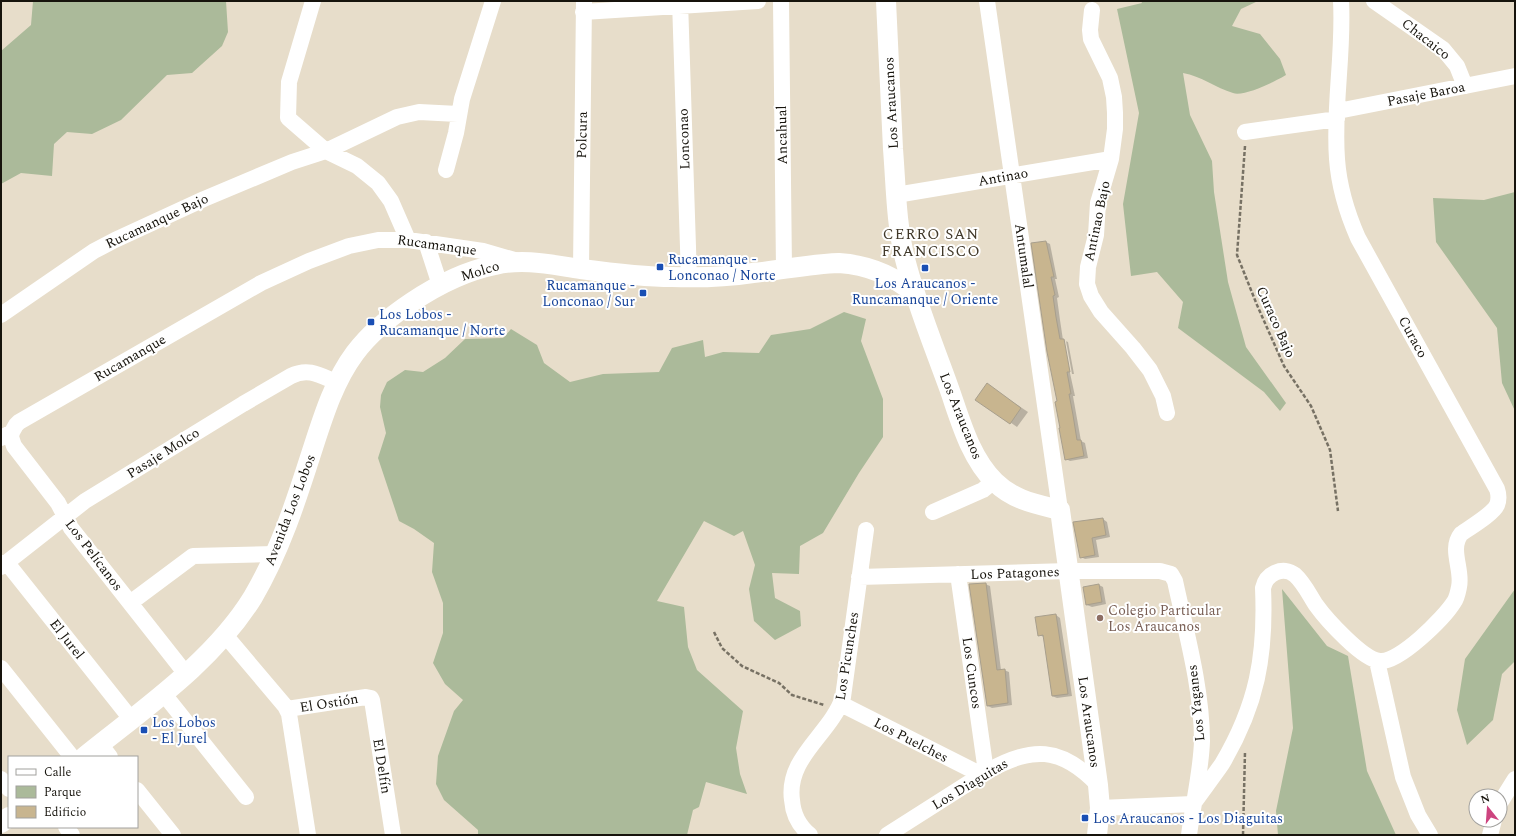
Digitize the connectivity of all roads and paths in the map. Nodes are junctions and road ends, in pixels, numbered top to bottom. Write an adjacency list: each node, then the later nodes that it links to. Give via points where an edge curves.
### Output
1 (313, 1): 17 (street, via 289,82 288,118)
2 (493, 1): 14 (street)
3 (758, 1): 9 (street)
4 (781, 1): 26 (street, Ancahual)
5 (886, 1): 21 (street, Los Araucanos)
6 (987, 1): 20 (street, Antumalal)
7 (1341, 1): 15 (street, Curaco)
8 (1374, 1): 13 (street, Chacaico, via 1444,49 1457,66)
9 (680, 4): 10 (street); 27 (street, Lonconao)
10 (584, 7): 25 (street, Polcura)
11 (1092, 10): 18 (street, Antinao Bajo, via 1091,39 1106,68 1114,97 1115,129)
12 (1515, 76): 13 (street, Pasaje Baroa)
13 (1465, 86): 15 (street, Pasaje Baroa)
14 (458, 114): 17 (street, via 408,114 385,122); 19 (street, via 456,133)
15 (1338, 115): 16 (street, Pasaje Baroa); 49 (street, Curaco, via 1337,160 1340,181 1347,210 1358,238 1498,489 1499,495 1492,512 1458,538 1456,554 1460,576 1457,594 1450,608 1425,636 1388,660)
16 (1246, 132): 36 (path, Curaco Bajo, via 1237,255 1284,366 1312,406 1330,450)
17 (326, 151): 22 (street, via 357,166 378,183 391,201); 30 (street, Rucamanque Bajo, via 239,184 115,240 79,260)
18 (1111, 159): 20 (street, Antinao); 32 (street, Antinao Bajo, via 1098,203 1096,235 1088,267 1087,284 1101,312 1152,374 1163,396)
19 (446, 170)
20 (1012, 176): 21 (street, Antinao); 35 (street, Antumalal)
21 (896, 195): 29 (street, Los Araucanos, via 905,259)
22 (408, 240): 23 (street, Rucamanque); 33 (street, Rucamanque, via 363,242 308,260 284,271 19,422)
23 (426, 242): 24 (street, Rucamanque, via 483,251); 28 (street)
24 (522, 262): 25 (street, Rucamanque); 28 (street, Molco, via 495,264)
25 (581, 269): 27 (street, Rucamanque)
26 (784, 269): 27 (street, Rucamanque); 29 (street, Rucamanque, via 829,263 852,264 884,274)
27 (689, 278)
28 (440, 285): 31 (street, Avenida Los Lobos, via 403,308 368,337 354,354)
29 (915, 294): 34 (street, Los Araucanos, via 967,437 982,467)
30 (1, 315)
31 (338, 383): 38 (street, Pasaje Molco, via 309,372 298,373 84,501); 40 (street, Avenida Los Lobos)
32 (1167, 413)
33 (6, 435): 38 (street, Los Pelícanos, via 11,437 14,446 58,503)
34 (994, 481): 35 (street, Los Araucanos, via 1018,498); 37 (street, via 983,490)
35 (1060, 510): 42 (street, Los Araucanos)
36 (1338, 511)
37 (933, 512)
38 (65, 517): 41 (street, Pasaje Molco); 46 (street, Los Pelícanos)
39 (866, 530): 45 (street, Los Picunches)
40 (275, 554): 46 (street, via 193,556); 48 (street, Avenida Los Lobos, via 252,598)
41 (3, 564): 56 (street, El Jurel)
42 (1069, 571): 43 (street, Los Patagones); 44 (street, Los Patagones, via 1160,571); 64 (street, Los Araucanos)
43 (958, 574): 45 (street, Los Patagones); 61 (street, Los Cuncos)
44 (1170, 574): 69 (street, Los Yaganes, via 1175,581 1182,612 1201,723 1201,757)
45 (859, 577): 54 (street, Los Picunches, via 844,691)
46 (130, 603): 51 (street, Los Pelícanos)
47 (714, 632): 54 (path, via 722,648 742,666 779,683 792,695)
48 (225, 635): 51 (street, Avenida Los Lobos); 55 (street)
49 (1377, 661): 69 (street, via 1364,653 1327,618 1296,576 1286,571 1270,575 1263,588 1263,641 1252,699 1230,749); 79 (street, via 1403,777)
50 (1, 668): 59 (street)
51 (186, 674): 52 (street, Avenida Los Lobos)
52 (163, 693): 56 (street, Avenida Los Lobos); 68 (street)
53 (371, 698): 55 (street, El Ostión); 73 (street, El Delfín)
54 (839, 707): 61 (street, Los Puelches); 74 (street, Los Picunches, via 797,766 792,780 791,795 795,814)
55 (287, 709): 72 (street)
56 (130, 719): 58 (street, Avenida Los Lobos)
57 (1245, 747): 78 (path)
58 (105, 751): 60 (street, Avenida Los Lobos)
59 (71, 756)
60 (88, 756)
61 (984, 774): 64 (street, Los Diaguitas, via 1014,758 1041,753 1056,756 1080,768); 75 (street, Los Diaguitas)
62 (1515, 778): 66 (street)
63 (1, 780): 65 (street)
64 (1098, 785): 70 (street, Los Araucanos)
65 (8, 789)
66 (1508, 790)
67 (138, 791): 71 (street)
68 (246, 798)
69 (1194, 804): 70 (street); 77 (street, Los Yaganes)
70 (1100, 808): 76 (street, Los Araucanos)
71 (173, 835)
72 (308, 835)
73 (393, 835)
74 (810, 835)
75 (887, 835)
76 (1097, 835)
77 (1189, 835)
78 (1243, 835)
79 (1430, 835)

